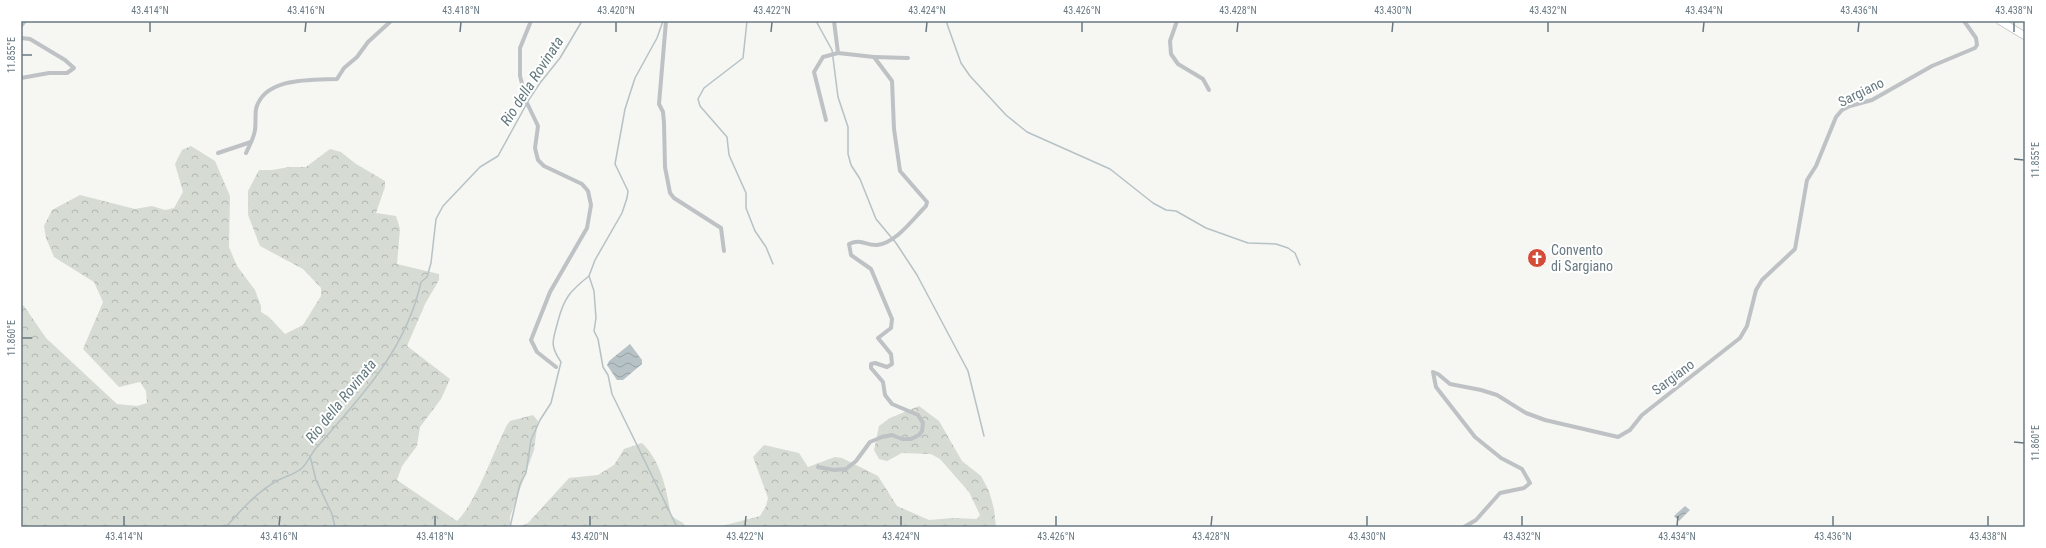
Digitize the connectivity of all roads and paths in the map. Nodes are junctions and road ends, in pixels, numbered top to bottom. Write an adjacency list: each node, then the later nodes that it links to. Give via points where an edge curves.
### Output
1 (25, 21): 9 (street)
2 (391, 21): 18 (street, via 368,42 337,79 306,80 277,86 263,95 256,111)
3 (531, 21): 22 (street, via 520,48 520,76 527,103 538,126 535,148 538,160 544,166 582,184 588,191 591,206 587,228 550,292 531,340 537,352)
4 (666, 21): 21 (street, via 658,97 664,123 665,167 670,193 721,228)
5 (834, 21): 12 (street)
6 (1177, 21): 16 (street, via 1170,41 1171,54 1178,64 1203,79)
7 (1964, 21): 24 (street, Sargiano, via 1976,38 1975,48 1932,66 1872,100 1850,106 1836,117 1816,166 1807,180 1795,249 1762,280 1756,290 1747,326 1740,338 1642,414 1630,430 1618,437 1545,420 1526,413 1497,396 1450,384 1432,372 1436,387 1475,437 1501,458 1522,469 1530,483 1524,488 1500,493 1476,520)
8 (2000, 21): 10 (main road)
9 (21, 26)
10 (2025, 36)
11 (21, 38): 15 (street, via 30,39 66,60 74,68 67,73)
12 (838, 53): 13 (street); 17 (street, via 823,57 814,72)
13 (874, 57): 14 (street); 23 (street, via 892,82 894,129 900,172 927,202 926,206 895,236 884,242 876,245 856,241 849,244 851,254 871,269 892,319 891,328 878,338 891,354 892,364 887,367 875,363 871,364 871,368 882,382 885,395 892,404 918,415 923,423 922,431 911,439 892,436 870,442 856,461 846,469)
14 (908, 58)
15 (21, 78)
16 (1209, 90)
17 (826, 120)
18 (252, 141): 19 (street); 20 (street)
19 (218, 153)
20 (246, 153)
21 (724, 251)
22 (556, 367)
23 (818, 467)
24 (1464, 527)

